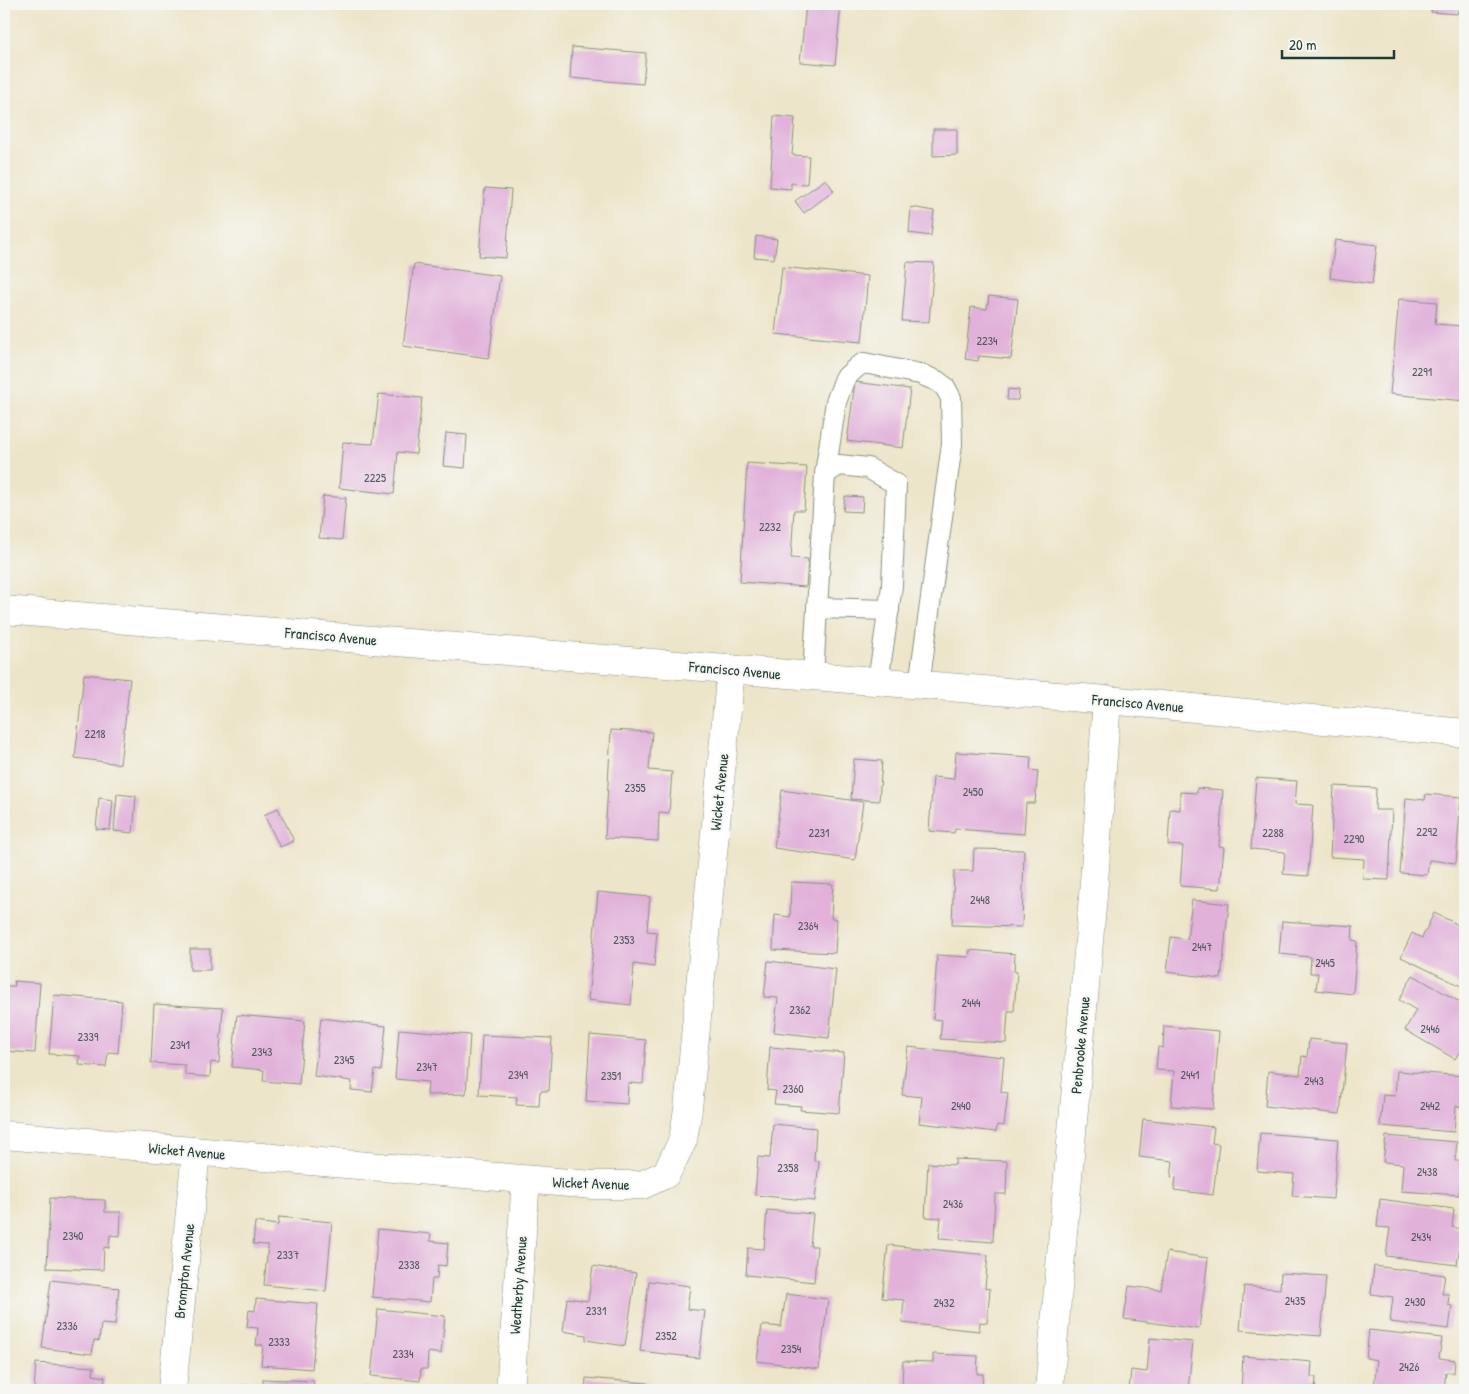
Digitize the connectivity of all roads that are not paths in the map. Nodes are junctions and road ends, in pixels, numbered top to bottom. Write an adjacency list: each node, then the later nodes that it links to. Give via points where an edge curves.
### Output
1 (825, 474): 2 (lane); 4 (lane, via 838,465 868,468 896,484 895,550); 8 (lane, via 836,402 846,378 856,367 864,363 920,374 945,387 951,398 952,444)
2 (817, 608): 4 (lane); 6 (lane)
3 (4, 610): 5 (street, Francisco Avenue)
4 (889, 610): 7 (lane)
5 (731, 669): 6 (street, Francisco Avenue); 13 (street, Wicket Avenue, via 683,1140 666,1174 642,1185)
6 (813, 676): 7 (street, Francisco Avenue)
7 (878, 682): 8 (street, Francisco Avenue)
8 (919, 685): 9 (street, Francisco Avenue)
9 (1107, 700): 10 (street, Francisco Avenue); 16 (street, Penbrooke Avenue)
10 (1465, 733)
11 (4, 1135): 12 (street, Wicket Avenue)
12 (196, 1152): 13 (street, Wicket Avenue); 14 (street, Brompton Avenue)
13 (526, 1180): 15 (street, Weatherby Avenue)
14 (172, 1390)
15 (510, 1390)
16 (1049, 1390)

